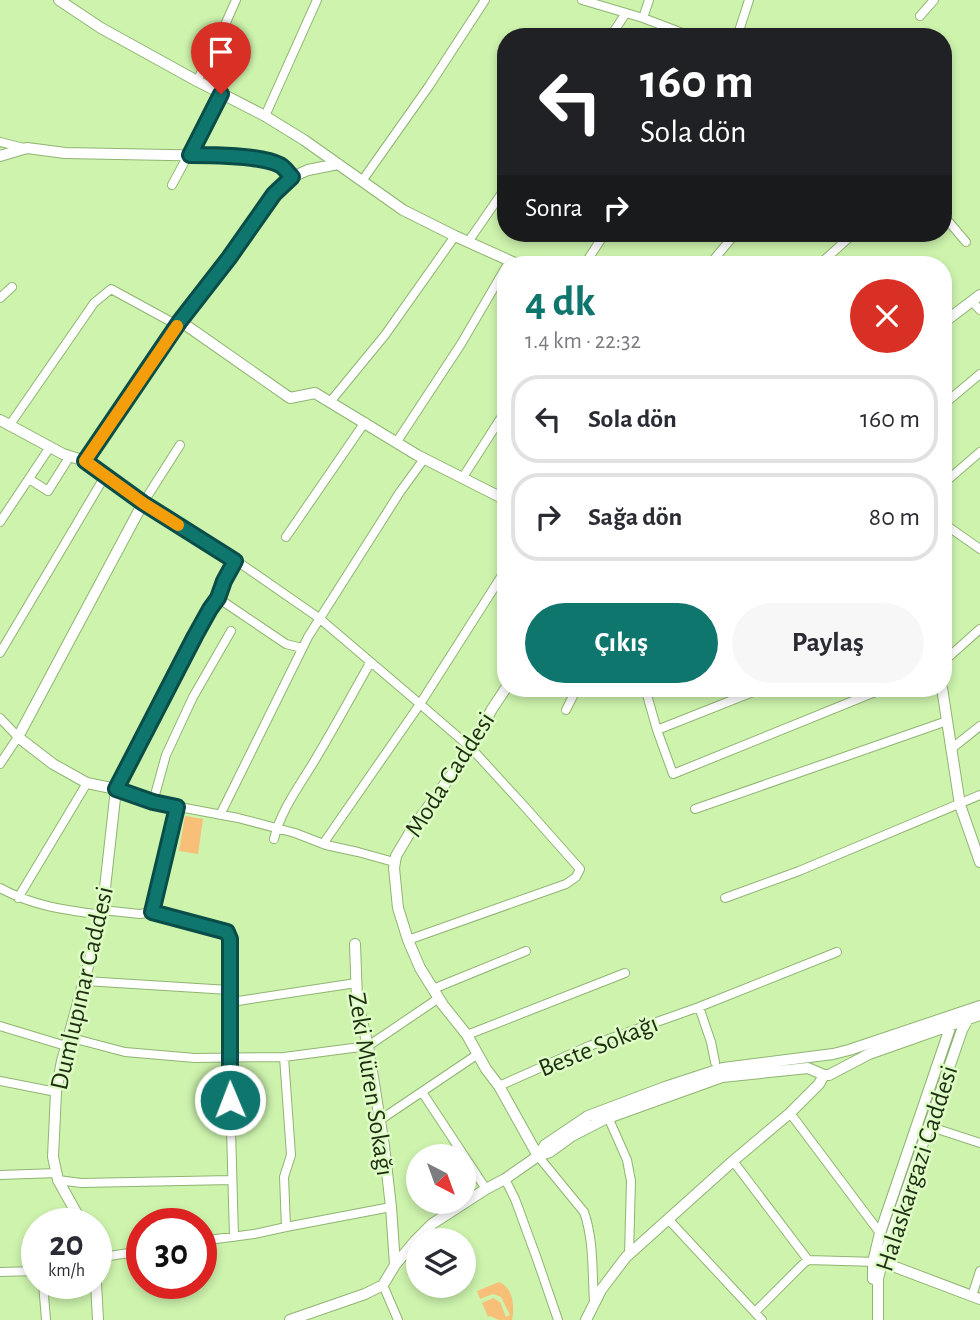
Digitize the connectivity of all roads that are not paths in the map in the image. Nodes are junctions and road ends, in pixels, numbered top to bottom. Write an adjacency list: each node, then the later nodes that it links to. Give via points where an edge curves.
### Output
1 (236, 0): 15 (street)
2 (317, 0): 17 (street)
3 (485, 0): 24 (street)
4 (582, 0): 9 (street)
5 (649, 0): 11 (street)
6 (749, 0): 14 (street)
7 (934, 0): 10 (street)
8 (65, 2): 15 (street)
9 (626, 13): 11 (street); 12 (street)
10 (920, 16)
11 (643, 18): 13 (street)
12 (616, 28)
13 (670, 28)
14 (740, 28)
15 (197, 81): 16 (street)
16 (221, 94): 17 (street); 20 (street)
17 (265, 116): 22 (street)
18 (0, 142): 19 (street)
19 (27, 148): 20 (street); 21 (street)
20 (190, 155): 23 (street, via 267,160 283,166); 25 (street)
21 (0, 156)
22 (338, 164): 23 (street); 24 (street)
23 (292, 177): 41 (street, via 274,194)
24 (362, 181): 28 (street)
25 (172, 185)
26 (497, 200): 29 (street)
27 (952, 226): 32 (street)
28 (454, 236): 29 (street); 44 (street, via 385,335)
29 (468, 242): 35 (street)
30 (728, 242): 33 (street)
31 (844, 242): 34 (street)
32 (966, 242)
33 (717, 256)
34 (829, 256)
35 (497, 257)
36 (497, 285): 48 (street)
37 (12, 287): 38 (street)
38 (0, 298)
39 (977, 302): 40 (street)
40 (952, 317)
41 (178, 323): 44 (street, via 290,398 315,393); 46 (street, via 111,289 94,303); 54 (street)
42 (980, 374): 43 (street)
43 (952, 397)
44 (330, 402): 45 (street)
45 (365, 422): 48 (street); 63 (street)
46 (5, 423): 50 (street)
47 (497, 424): 57 (street)
48 (397, 443): 53 (street)
49 (180, 445): 60 (street)
50 (50, 447): 52 (street); 58 (street)
51 (980, 452): 56 (street)
52 (70, 456): 54 (street); 58 (street, via 48,491)
53 (424, 459): 57 (street); 68 (street)
54 (85, 461): 55 (street)
55 (105, 476): 60 (street); 72 (street)
56 (952, 476)
57 (463, 477): 59 (street)
58 (29, 479): 61 (street)
59 (497, 495)
60 (143, 503): 65 (street); 87 (street)
61 (0, 522)
62 (952, 529): 64 (street)
63 (286, 537)
64 (980, 549)
65 (235, 561): 67 (street); 68 (street)
66 (497, 583): 81 (street)
67 (218, 598): 71 (street, via 286,644); 92 (street)
68 (319, 618): 71 (street); 74 (street)
69 (980, 629): 73 (street)
70 (231, 631): 94 (street, via 166,755)
71 (302, 648): 98 (street)
72 (0, 653)
73 (952, 654)
74 (370, 663): 81 (street); 99 (street)
75 (501, 697): 88 (street, Moda Caddesi)
76 (572, 697): 82 (street)
77 (648, 697): 86 (street)
78 (740, 697): 86 (street)
79 (863, 697): 86 (street, via 674,774)
80 (943, 697): 84 (street)
81 (420, 704): 88 (street); 101 (street)
82 (566, 710)
83 (0, 718): 87 (street)
84 (947, 721): 89 (street); 97 (street)
85 (980, 726): 89 (street)
86 (657, 730)
87 (18, 737): 90 (street); 91 (street)
88 (471, 748): 102 (street, Moda Caddesi); 109 (street, via 580,869 566,884)
89 (951, 749): 95 (street)
90 (0, 764)
91 (87, 783): 92 (street); 105 (street)
92 (116, 789): 94 (street); 108 (street, Dumlupınar Caddesi)
93 (980, 795): 95 (street)
94 (153, 802): 96 (street)
95 (960, 804): 103 (street); 106 (street)
96 (177, 807): 98 (street); 107 (street)
97 (695, 809)
98 (220, 815): 99 (street)
99 (276, 828): 100 (street); 101 (street)
100 (274, 839)
101 (323, 844): 102 (street)
102 (394, 862): 109 (street, via 398,908)
103 (980, 862)
104 (0, 888): 105 (street)
105 (18, 898): 108 (street)
106 (725, 898)
107 (152, 912): 108 (street); 116 (street, via 227,932)
108 (102, 913): 114 (street, Dumlupınar Caddesi)
109 (408, 940): 117 (street)
110 (355, 944): 115 (street, Zeki Müren Sokağı)
111 (526, 951): 117 (street)
112 (837, 952): 120 (street, Beste Sokağı)
113 (625, 973): 125 (street)
114 (85, 981): 116 (street); 126 (street, Dumlupınar Caddesi)
115 (356, 984): 118 (street); 127 (street, Zeki Müren Sokağı)
116 (229, 990): 118 (street)
117 (436, 994): 125 (street); 127 (street)
118 (229, 1000): 130 (street)
119 (980, 1006): 129 (street)
120 (699, 1007): 132 (street); 135 (street, Beste Sokağı, via 589,1046)
121 (980, 1015): 122 (street)
122 (968, 1019): 123 (street); 141 (street, Halaskargazi Caddesi)
123 (951, 1025): 133 (street); 154 (street)
124 (0, 1026): 126 (street)
125 (467, 1035): 128 (street)
126 (67, 1041): 130 (street, via 125,1052); 137 (street, Dumlupınar Caddesi)
127 (368, 1046): 131 (street); 140 (street, Zeki Müren Sokağı)
128 (478, 1054): 135 (street); 136 (street)
129 (825, 1055): 133 (street, via 816,1067); 133 (street, via 836,1063 834,1071); 143 (street, via 723,1068 665,1087 588,1116 545,1145)
130 (229, 1058): 131 (street); 147 (street)
131 (284, 1058): 153 (street, via 291,1155 284,1177)
132 (715, 1062)
133 (824, 1074): 138 (street); 139 (street, via 808,1068 722,1077)
134 (0, 1081): 137 (street)
135 (499, 1086): 143 (street)
136 (422, 1092): 140 (street); 149 (street)
137 (56, 1093): 146 (street, Dumlupınar Caddesi, via 53,1157)
138 (790, 1113): 144 (street); 154 (street)
139 (608, 1118): 143 (street); 157 (street, via 631,1181)
140 (380, 1120): 150 (street, Zeki Müren Sokağı)
141 (928, 1126): 142 (street); 159 (street, Halaskargazi Caddesi)
142 (980, 1143)
143 (538, 1156): 148 (street); 168 (street, via 578,1203 588,1222)
144 (733, 1161): 152 (street); 158 (street)
145 (0, 1175): 146 (street)
146 (58, 1177): 147 (street, via 81,1183); 151 (street, Dumlupınar Caddesi)
147 (232, 1180): 155 (street)
148 (505, 1180): 149 (street); 175 (street)
149 (486, 1189): 160 (street, via 432,1224)
150 (391, 1207): 153 (street); 160 (street, Zeki Müren Sokağı)
151 (74, 1208)
152 (668, 1219): 157 (street); 169 (street)
153 (286, 1227): 155 (street)
154 (880, 1233): 159 (street)
155 (234, 1237): 156 (street)
156 (217, 1239)
157 (629, 1254): 168 (street)
158 (808, 1260): 159 (street); 169 (street)
159 (877, 1262): 165 (street); 177 (street); 178 (street, Halaskargazi Caddesi)
160 (395, 1265): 164 (street)
161 (980, 1270): 165 (street)
162 (0, 1272): 163 (street)
163 (21, 1272)
164 (383, 1285): 170 (street); 174 (street)
165 (976, 1297)
166 (44, 1299): 172 (street)
167 (97, 1299): 173 (street)
168 (594, 1304): 171 (street)
169 (755, 1312): 176 (street)
170 (295, 1319)
171 (586, 1319)
172 (46, 1320)
173 (98, 1320)
174 (398, 1320)
175 (558, 1320)
176 (762, 1320)
177 (872, 1320)
178 (878, 1320)

